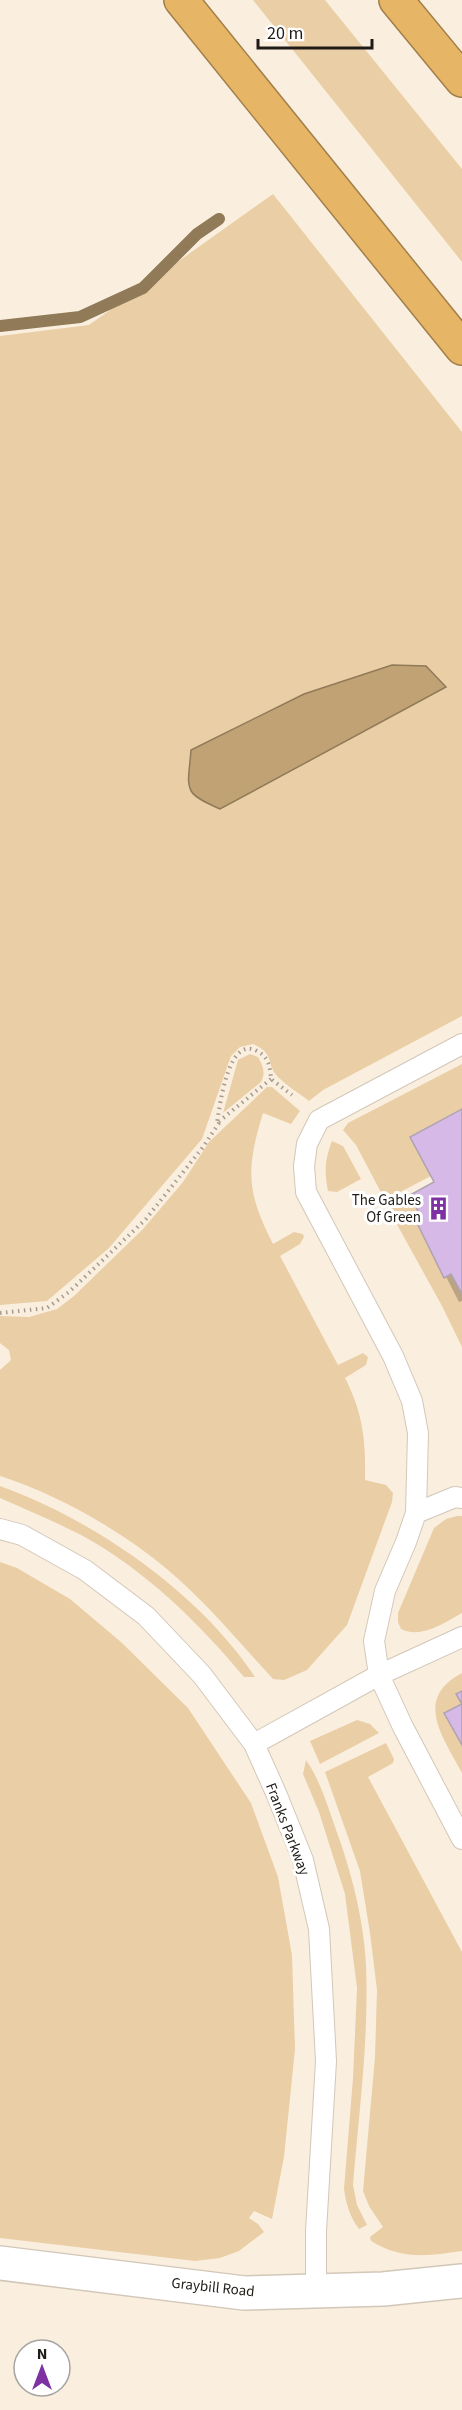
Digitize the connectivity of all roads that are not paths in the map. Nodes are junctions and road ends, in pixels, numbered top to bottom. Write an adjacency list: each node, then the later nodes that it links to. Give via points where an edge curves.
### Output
1 (181, 0): 4 (highway)
2 (396, 0): 3 (highway)
3 (462, 80)
4 (462, 348)
5 (462, 1044): 7 (lane, via 320,1120 307,1144 304,1166 306,1192 393,1356 412,1401 418,1433)
6 (462, 1498): 7 (lane, via 455,1497)
7 (416, 1513): 10 (lane, via 385,1591 374,1641)
8 (0, 1529): 11 (lane, Franks Parkway, via 22,1535 85,1570 146,1616 202,1675)
9 (462, 1637): 10 (lane)
10 (379, 1675): 11 (lane); 12 (lane)
11 (254, 1744): 15 (lane, Franks Parkway, via 303,1860 320,1929 326,2061)
12 (462, 1839)
13 (0, 2263): 15 (street, Graybill Road, via 244,2293)
14 (462, 2281): 15 (street, Graybill Road)
15 (316, 2291)

